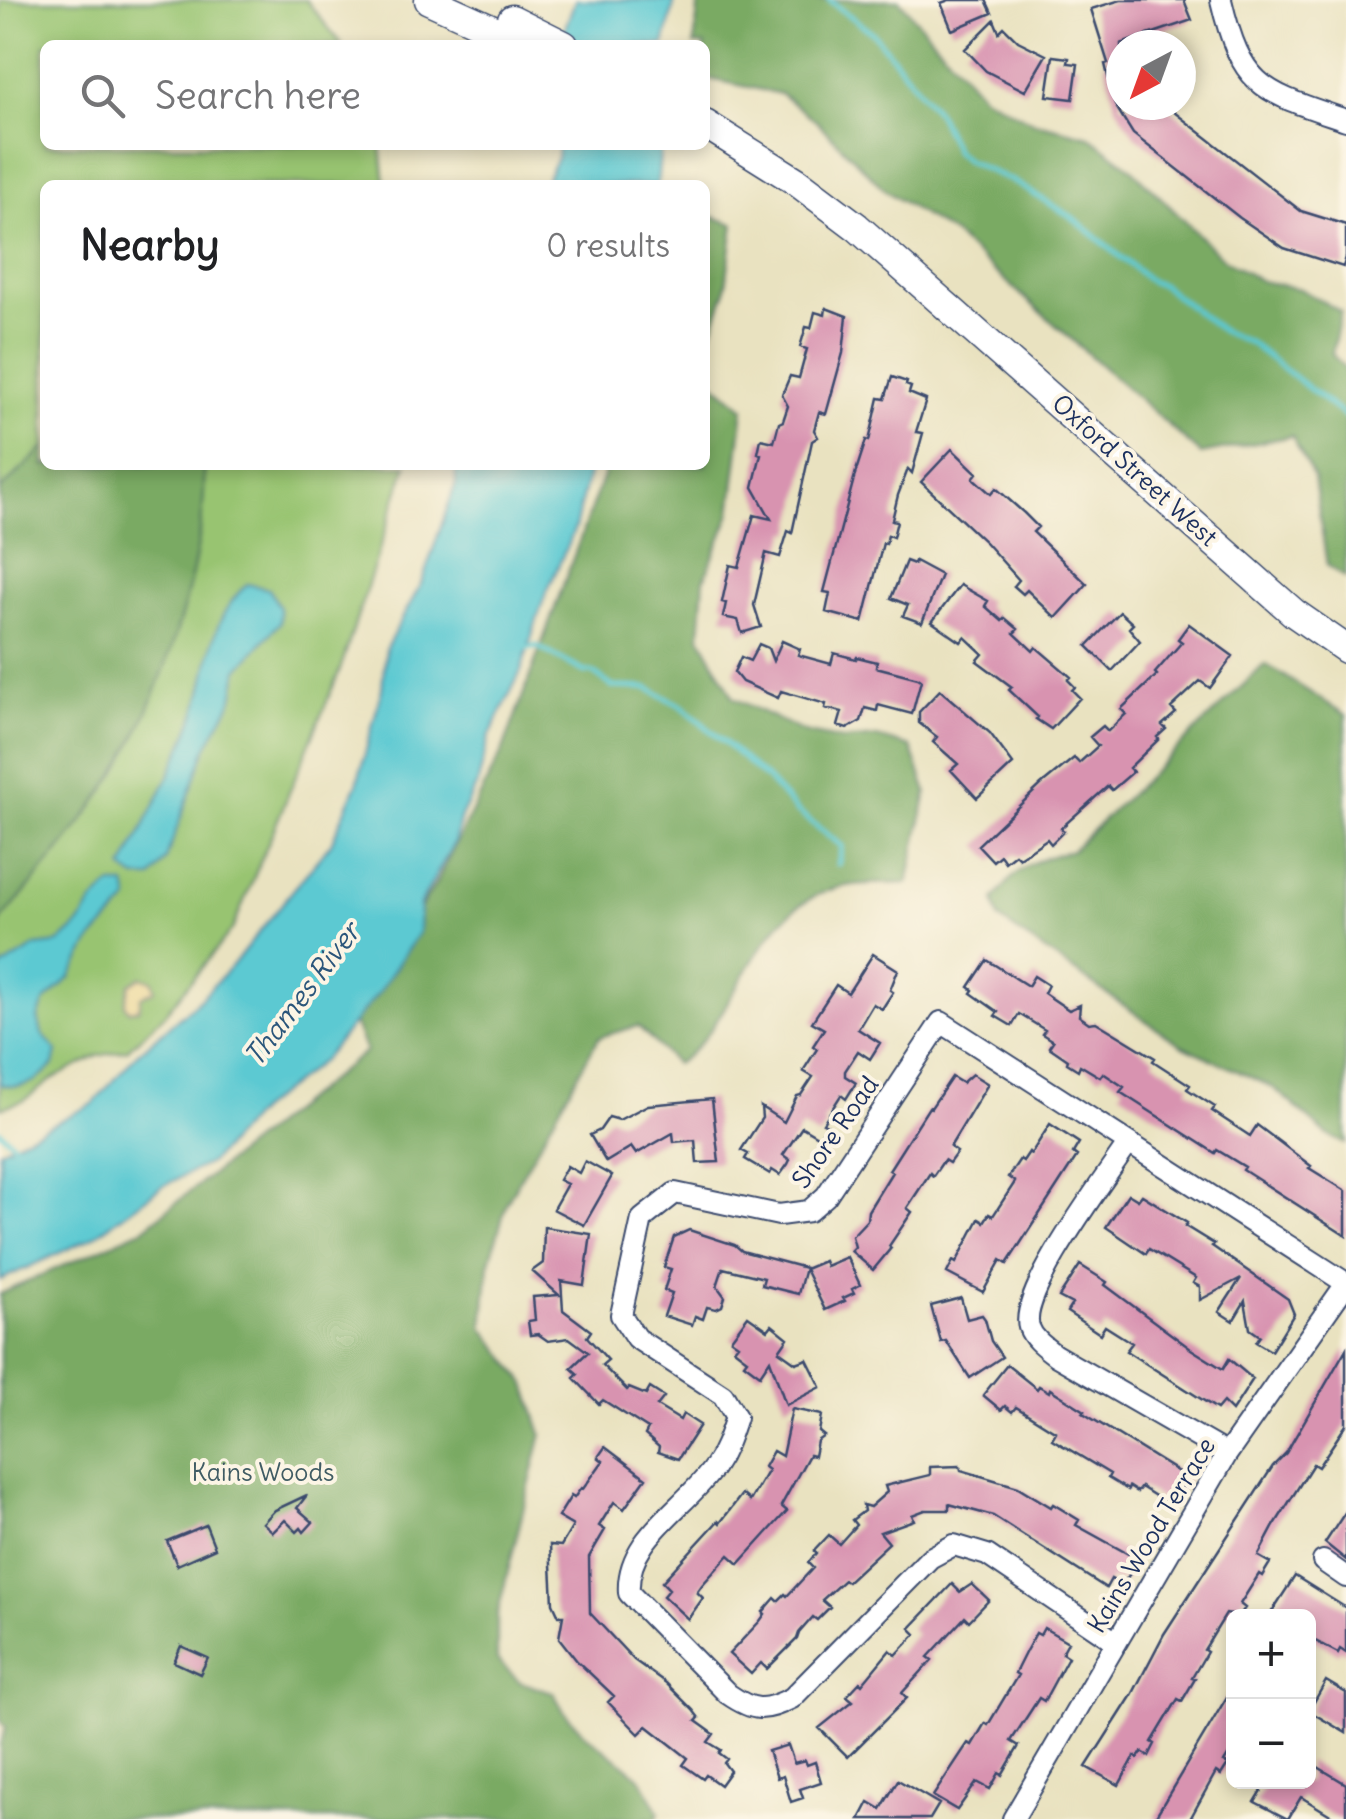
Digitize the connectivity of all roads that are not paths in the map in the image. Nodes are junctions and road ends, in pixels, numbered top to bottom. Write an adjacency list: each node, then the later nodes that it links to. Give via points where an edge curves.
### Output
1 (428, 0): 4 (main road)
2 (470, 0): 5 (main road)
3 (1221, 0): 6 (street, via 1250,75 1276,96)
4 (517, 40)
5 (554, 40)
6 (1346, 120)
7 (710, 128): 9 (main road, Oxford Street West)
8 (710, 146): 9 (main road, Oxford Street West)
9 (790, 188): 10 (main road, Oxford Street West, via 926,288 1294,613)
10 (1346, 649)
11 (1128, 1144): 12 (street, Shore Road); 13 (street, via 1036,1284 1028,1325 1055,1355); 16 (street, Shore Road, via 941,1022 826,1196 809,1211 779,1216 676,1193 642,1218 621,1314 636,1338 723,1394 736,1416 712,1470 634,1555 627,1575 628,1593 746,1706 768,1710 792,1698 930,1558 954,1545 987,1555)
12 (1346, 1284): 13 (street, Kains Wood Terrace)
13 (1227, 1454): 16 (street, Kains Wood Terrace)
14 (1323, 1562): 15 (street)
15 (1346, 1577)
16 (1116, 1642): 17 (street, Kains Wood Terrace)
17 (1013, 1819)

